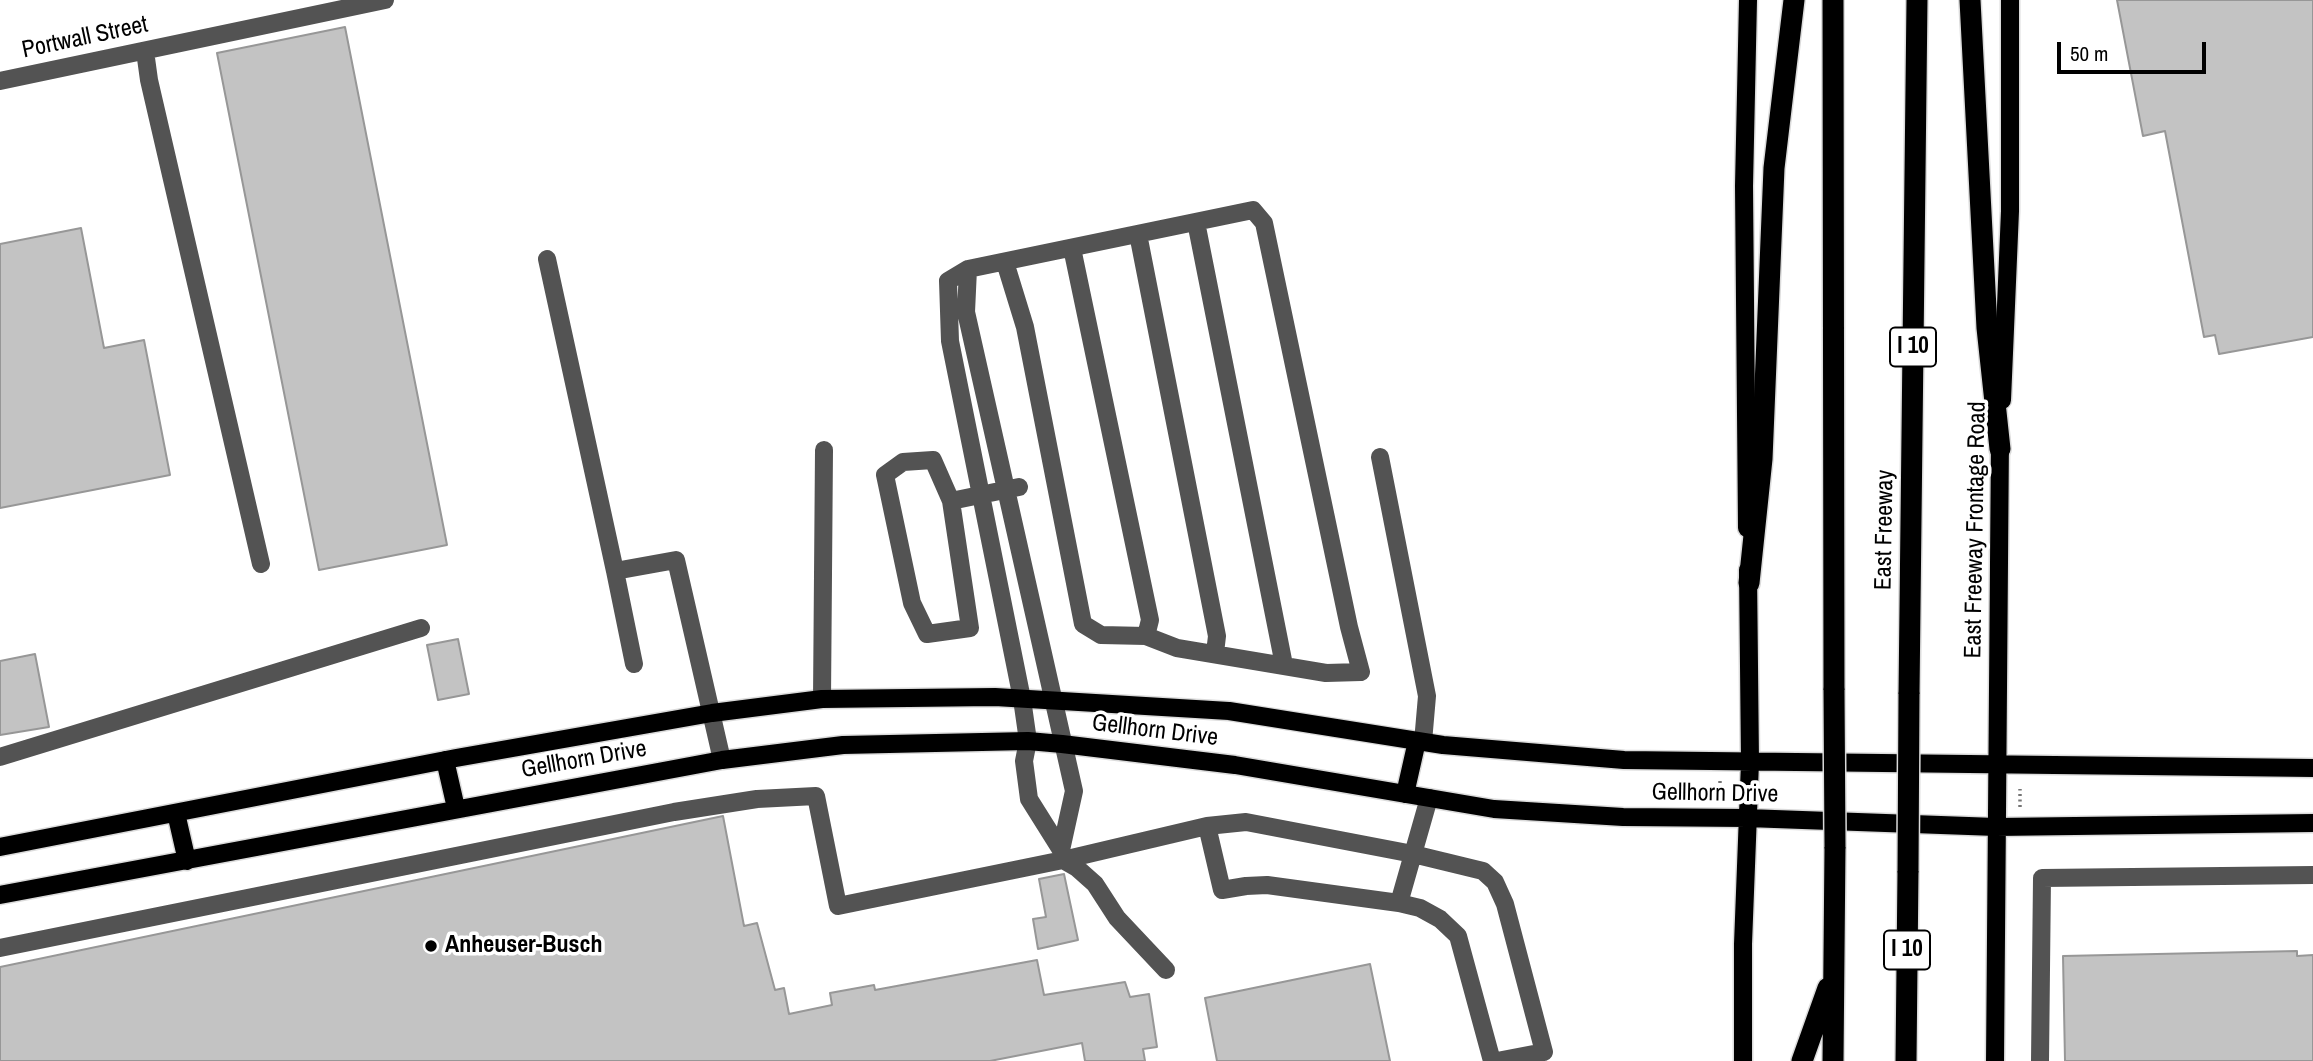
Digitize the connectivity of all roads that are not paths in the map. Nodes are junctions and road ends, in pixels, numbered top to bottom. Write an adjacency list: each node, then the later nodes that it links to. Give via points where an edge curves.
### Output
1 (385, 0): 8 (street, Portwall Street)
2 (1748, 0): 24 (main road, via 1744,186)
3 (1794, 0): 24 (highway, via 1774,168 1762,459)
4 (1833, 0): 60 (highway, East Freeway, bridge)
5 (1917, 0): 67 (highway, East Freeway / I 10, bridge)
6 (1970, 0): 16 (highway, via 1987,328)
7 (2011, 0): 16 (main road, East Freeway Frontage Road, via 2010,211)
8 (145, 51): 9 (street, Portwall Street); 22 (street)
9 (0, 81)
10 (1196, 222): 11 (street); 29 (street); 29 (street, via 1253,209 1264,223 1361,672 1326,673)
11 (1138, 234): 12 (street); 27 (street, via 1217,636)
12 (1072, 248): 14 (street); 26 (street, via 1150,620)
13 (547, 259): 23 (street)
14 (1005, 262): 15 (street); 26 (street, via 1025,327 1083,624 1101,635)
15 (968, 269): 19 (street, via 966,312); 20 (street, via 948,281 950,341)
16 (2000, 449): 41 (main road, East Freeway Frontage Road)
17 (824, 450): 30 (street)
18 (1380, 457): 35 (street, via 1427,696)
19 (1012, 488): 20 (street); 32 (street)
20 (980, 494): 21 (street); 31 (street)
21 (951, 501): 21 (street, via 970,628 927,634 912,603 885,475 904,463 933,460)
22 (261, 564)
23 (615, 572): 28 (street); 33 (street, via 676,560)
24 (1749, 583): 40 (main road)
25 (421, 628): 37 (street)
26 (1146, 636): 27 (street, via 1177,648)
27 (1215, 653): 29 (street)
28 (634, 664)
29 (1284, 665)
30 (822, 699): 31 (main road, Gellhorn Drive); 33 (main road, Gellhorn Drive)
31 (1022, 699): 32 (main road, Gellhorn Drive); 34 (street)
32 (1052, 700): 35 (main road, Gellhorn Drive, via 1229,711); 36 (street)
33 (712, 713): 38 (main road, Gellhorn Drive); 39 (street)
34 (1028, 741): 36 (main road, Gellhorn Drive); 39 (main road, Gellhorn Drive, via 843,745); 53 (street, via 1024,761 1029,799)
35 (1420, 742): 40 (main road, Gellhorn Drive, via 1624,760); 43 (main road)
36 (1062, 744): 43 (main road, Gellhorn Drive, via 1235,765); 53 (street, via 1074,792)
37 (0, 757)
38 (445, 760): 45 (main road); 46 (main road, Gellhorn Drive)
39 (722, 760): 45 (main road, Gellhorn Drive)
40 (1750, 762): 41 (main road, Gellhorn Drive); 47 (main road)
41 (1998, 765): 42 (main road, Gellhorn Drive); 50 (main road, East Freeway Frontage Road)
42 (2313, 768)
43 (1405, 794): 44 (main road, Gellhorn Drive)
44 (1429, 798): 47 (main road, Gellhorn Drive, via 1494,809 1572,814); 52 (street)
45 (456, 808): 54 (main road, Gellhorn Drive)
46 (176, 813): 51 (main road, Gellhorn Drive); 54 (main road)
47 (1747, 818): 50 (main road, Gellhorn Drive); 64 (main road)
48 (2313, 823): 50 (main road, Gellhorn Drive)
49 (1207, 826): 52 (street, via 1246,822); 53 (street); 57 (street, via 1222,890 1267,885)
50 (1996, 827): 68 (main road, East Freeway Frontage Road)
51 (0, 847)
52 (1413, 854): 57 (street); 61 (street, via 1483,871 1495,882 1505,904 1544,1052)
53 (1062, 855): 58 (street, via 838,906 816,796 757,799); 59 (street, via 1095,884 1117,918)
54 (187, 861): 56 (main road, Gellhorn Drive)
55 (2313, 875): 69 (street, via 2042,878)
56 (0, 895)
57 (1399, 903): 62 (street, via 1440,919 1458,936)
58 (0, 948)
59 (1166, 970)
60 (1834, 973): 65 (highway); 66 (highway, East Freeway)
61 (1532, 1058): 63 (street)
62 (1492, 1061)
63 (1497, 1061)
64 (1743, 1061)
65 (1802, 1061)
66 (1833, 1061)
67 (1906, 1061)
68 (1996, 1061)
69 (2040, 1061)

